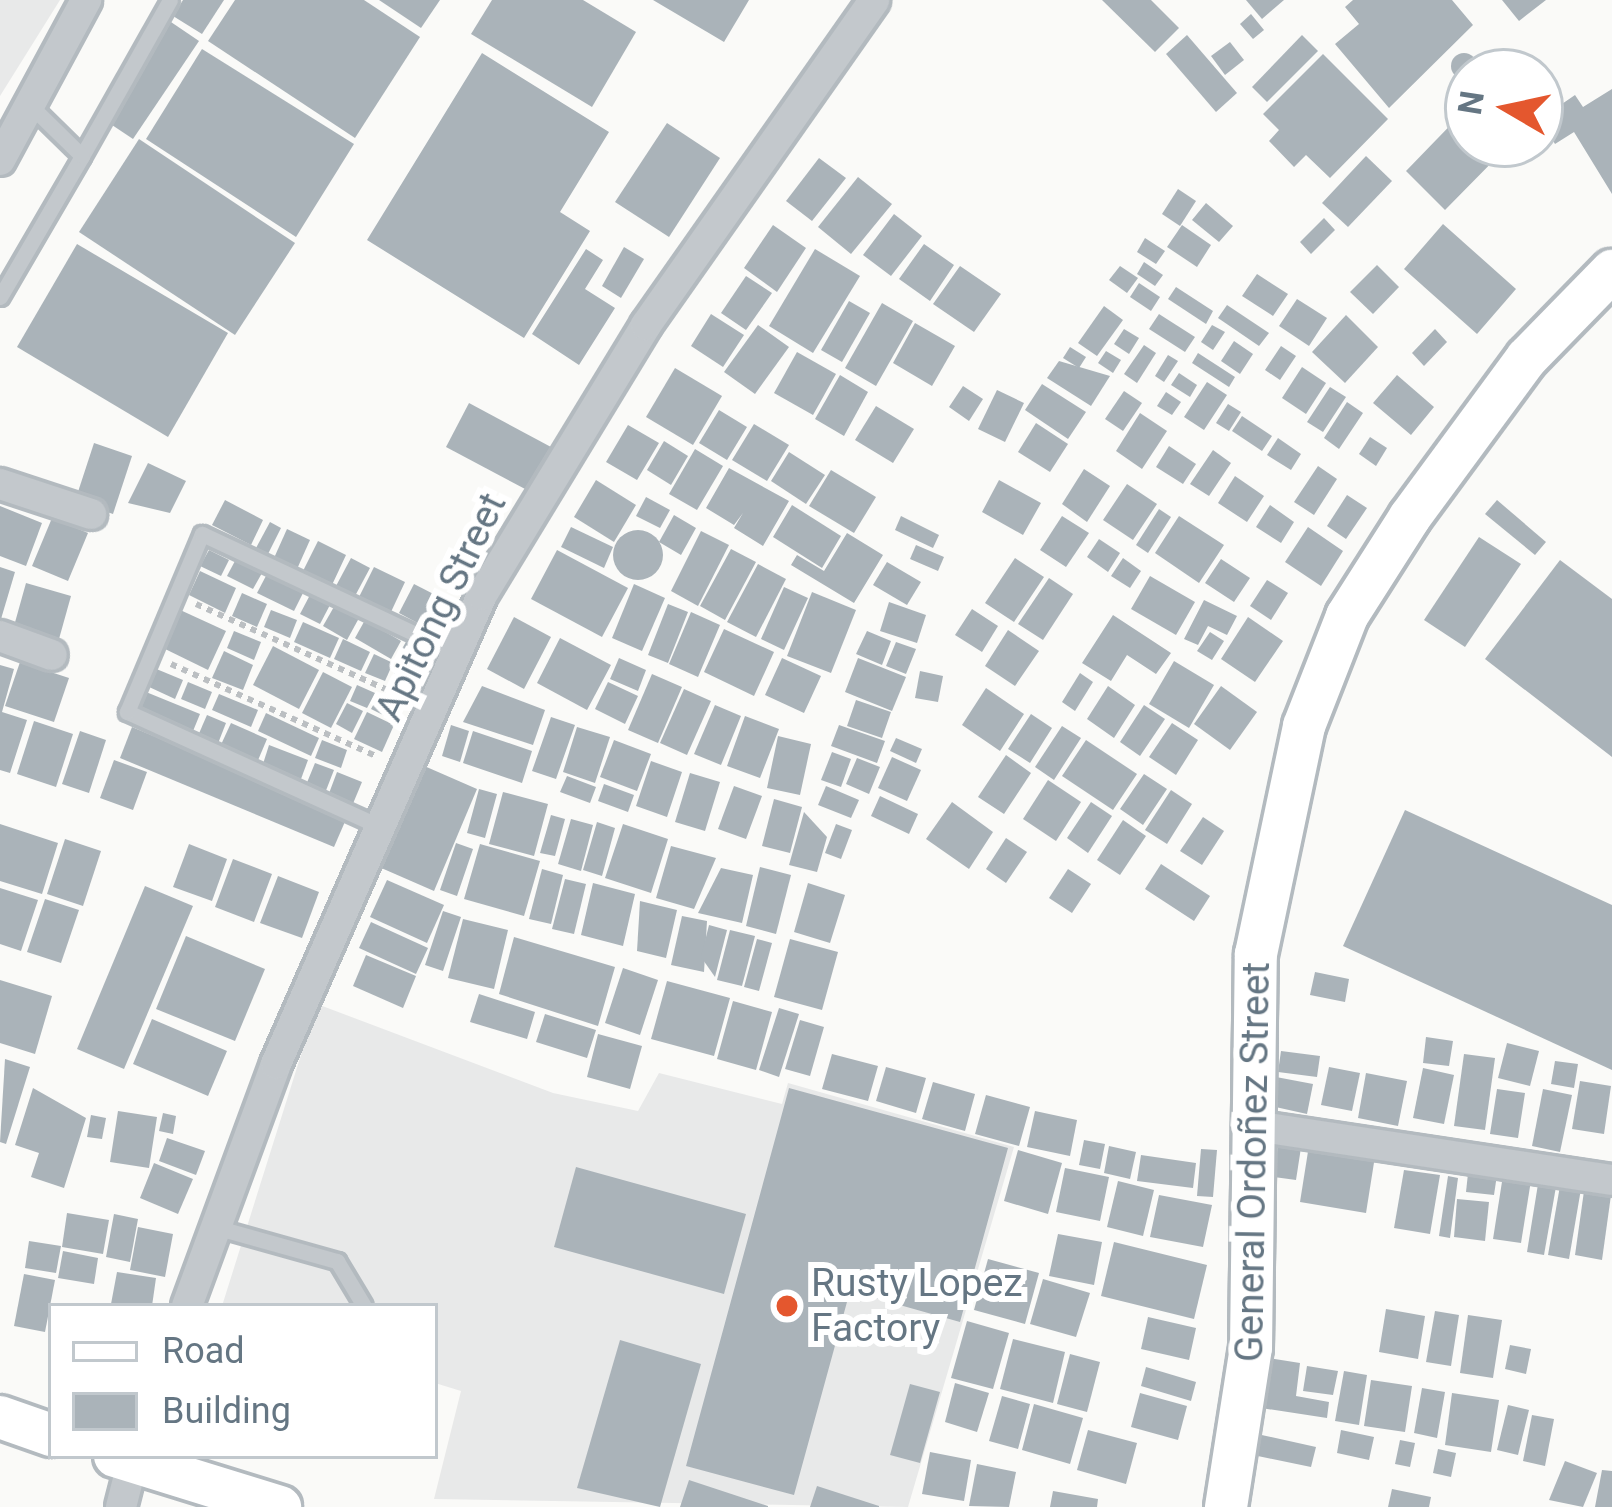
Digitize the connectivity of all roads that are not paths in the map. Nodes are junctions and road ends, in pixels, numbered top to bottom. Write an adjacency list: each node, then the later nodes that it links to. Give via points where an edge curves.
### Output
1 (86, 0): 4 (street)
2 (170, 0): 5 (lane)
3 (874, 0): 12 (street, Apitong Street, via 633,345)
4 (30, 105): 5 (lane); 6 (street)
5 (82, 156): 8 (lane)
6 (0, 160)
7 (1612, 271): 15 (main road, General Ordoñez Street, via 1473,424 1347,616 1274,830)
8 (0, 297)
9 (0, 484): 10 (street)
10 (91, 514)
11 (0, 637): 13 (street)
12 (458, 654): 14 (street, Apitong Street); 14 (lane, via 202,534 127,712)
13 (52, 655)
14 (380, 827): 17 (street, Apitong Street)
15 (1247, 1126): 16 (street); 26 (main road, General Ordoñez Street, via 1251,1348)
16 (1612, 1180)
17 (215, 1227): 18 (street, Apitong Street); 19 (lane, via 337,1261)
18 (188, 1303)
19 (362, 1303)
20 (0, 1417): 21 (main road)
21 (48, 1434)
22 (127, 1459): 24 (street)
23 (130, 1459): 25 (main road)
24 (121, 1507)
25 (280, 1507)
26 (1226, 1507)

